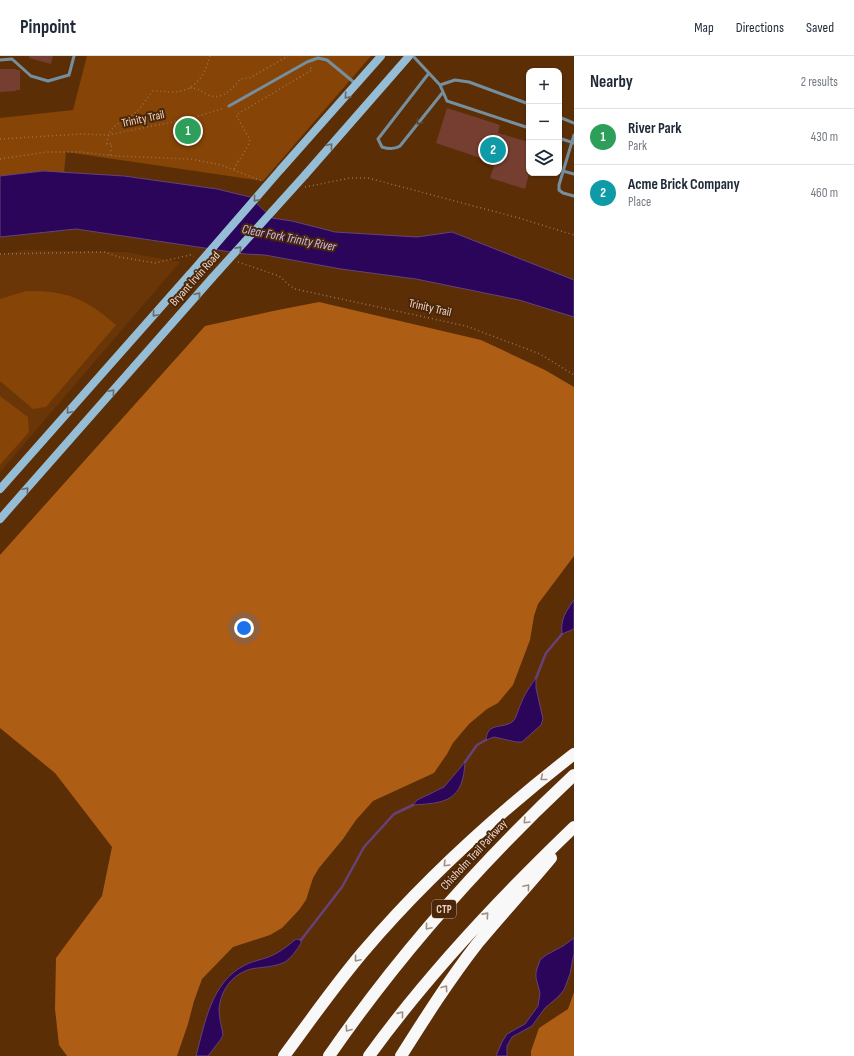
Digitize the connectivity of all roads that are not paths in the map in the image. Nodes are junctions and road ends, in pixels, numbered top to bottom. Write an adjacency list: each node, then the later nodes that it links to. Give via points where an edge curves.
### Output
1 (74, 56): 5 (lane, via 69,75 48,81 31,76 12,59)
2 (381, 56): 7 (main road, Bryant Irvin Road)
3 (409, 56): 22 (main road, Bryant Irvin Road, one-way to 3, bridge)
4 (413, 56): 6 (lane)
5 (0, 60)
6 (429, 73): 8 (lane); 9 (lane, one-way to 6, via 400,146 389,149 382,147 378,139)
7 (357, 85): 11 (lane, via 327,60 318,58); 21 (main road, Bryant Irvin Road, one-way to 21, bridge)
8 (440, 85): 9 (lane); 10 (lane, via 455,80 469,82)
9 (443, 92): 14 (lane, via 447,101)
10 (526, 103)
11 (229, 106)
12 (562, 118): 13 (lane)
13 (574, 123)
14 (526, 127)
15 (574, 135): 17 (lane)
16 (562, 139): 17 (lane)
17 (573, 143): 18 (lane)
18 (564, 171): 19 (lane); 20 (lane, via 559,185 560,190)
19 (574, 174)
20 (574, 196)
21 (0, 489)
22 (0, 519)
23 (574, 754): 27 (highway, one-way to 27, via 493,821 397,913 353,964)
24 (574, 775): 28 (highway, Chisholm Trail Parkway / CTP, one-way to 28, via 511,836 449,902 384,981)
25 (574, 827): 29 (highway, one-way to 25, via 482,919)
26 (574, 831): 30 (highway, one-way to 26, via 428,1012 477,944)
27 (284, 1056)
28 (329, 1056)
29 (369, 1056)
30 (401, 1056)

